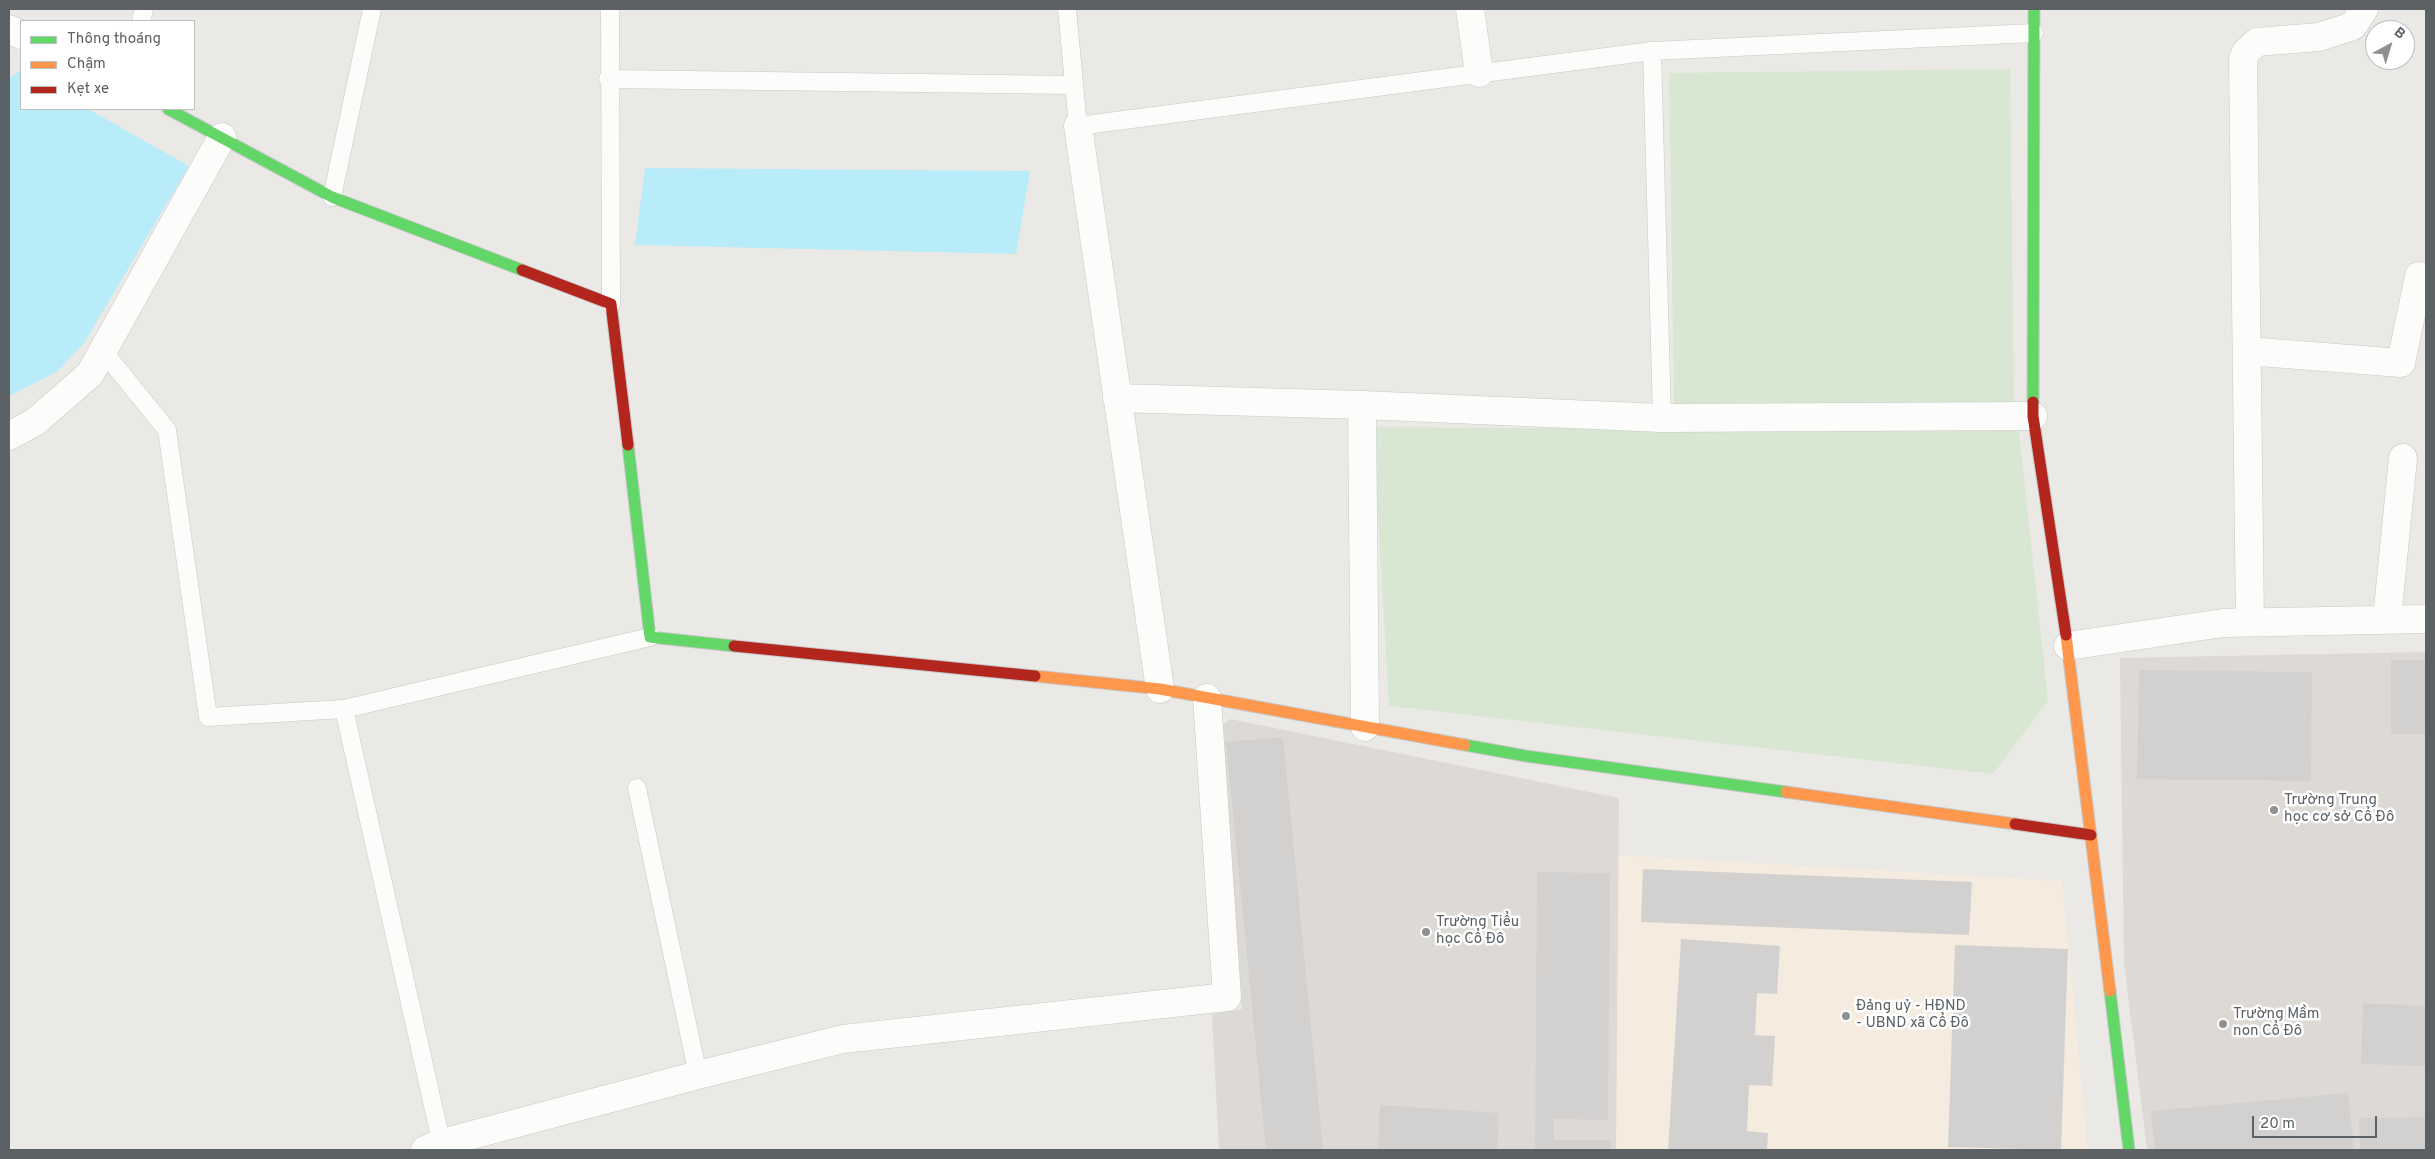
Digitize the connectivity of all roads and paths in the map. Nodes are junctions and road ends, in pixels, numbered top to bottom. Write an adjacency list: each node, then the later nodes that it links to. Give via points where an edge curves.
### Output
1 (372, 9): 17 (lane)
2 (610, 9): 12 (lane)
3 (1067, 9): 13 (lane)
4 (1470, 9): 11 (street)
5 (2034, 9): 8 (street)
6 (2364, 9): 21 (street, via 2352,26 2319,37 2257,42 2246,52 2243,60)
7 (9, 28): 9 (street)
8 (2034, 33): 10 (lane); 24 (street)
9 (20, 34)
10 (1652, 51): 11 (lane); 25 (lane)
11 (1479, 73): 15 (lane)
12 (608, 79): 13 (lane); 19 (lane)
13 (1074, 85): 15 (lane)
14 (170, 110): 16 (street)
15 (1078, 126): 22 (street)
16 (222, 136): 17 (street); 20 (street)
17 (332, 197): 19 (street)
18 (2419, 276): 21 (street, via 2402,362)
19 (611, 304): 31 (street)
20 (103, 351): 26 (street, via 90,374 36,422); 35 (lane, via 167,430 208,716)
21 (2247, 351): 30 (street)
22 (1117, 398): 23 (street); 33 (street)
23 (1362, 405): 25 (street); 36 (street)
24 (2033, 416): 25 (street); 32 (street)
25 (1662, 418)
26 (9, 436)
27 (2403, 458): 28 (street)
28 (2387, 619): 29 (street); 30 (street)
29 (2426, 619)
30 (2250, 622): 32 (street, via 2223,623)
31 (650, 638): 33 (street); 35 (lane)
32 (2068, 646): 38 (street)
33 (1160, 689): 34 (street)
34 (1207, 698): 36 (street); 39 (street, via 1227,997 843,1039)
35 (344, 709): 40 (lane)
36 (1366, 727): 38 (street, via 1526,756)
37 (637, 788): 39 (lane)
38 (2090, 835): 41 (street)
39 (698, 1075): 40 (street)
40 (437, 1148)
41 (2129, 1150)

